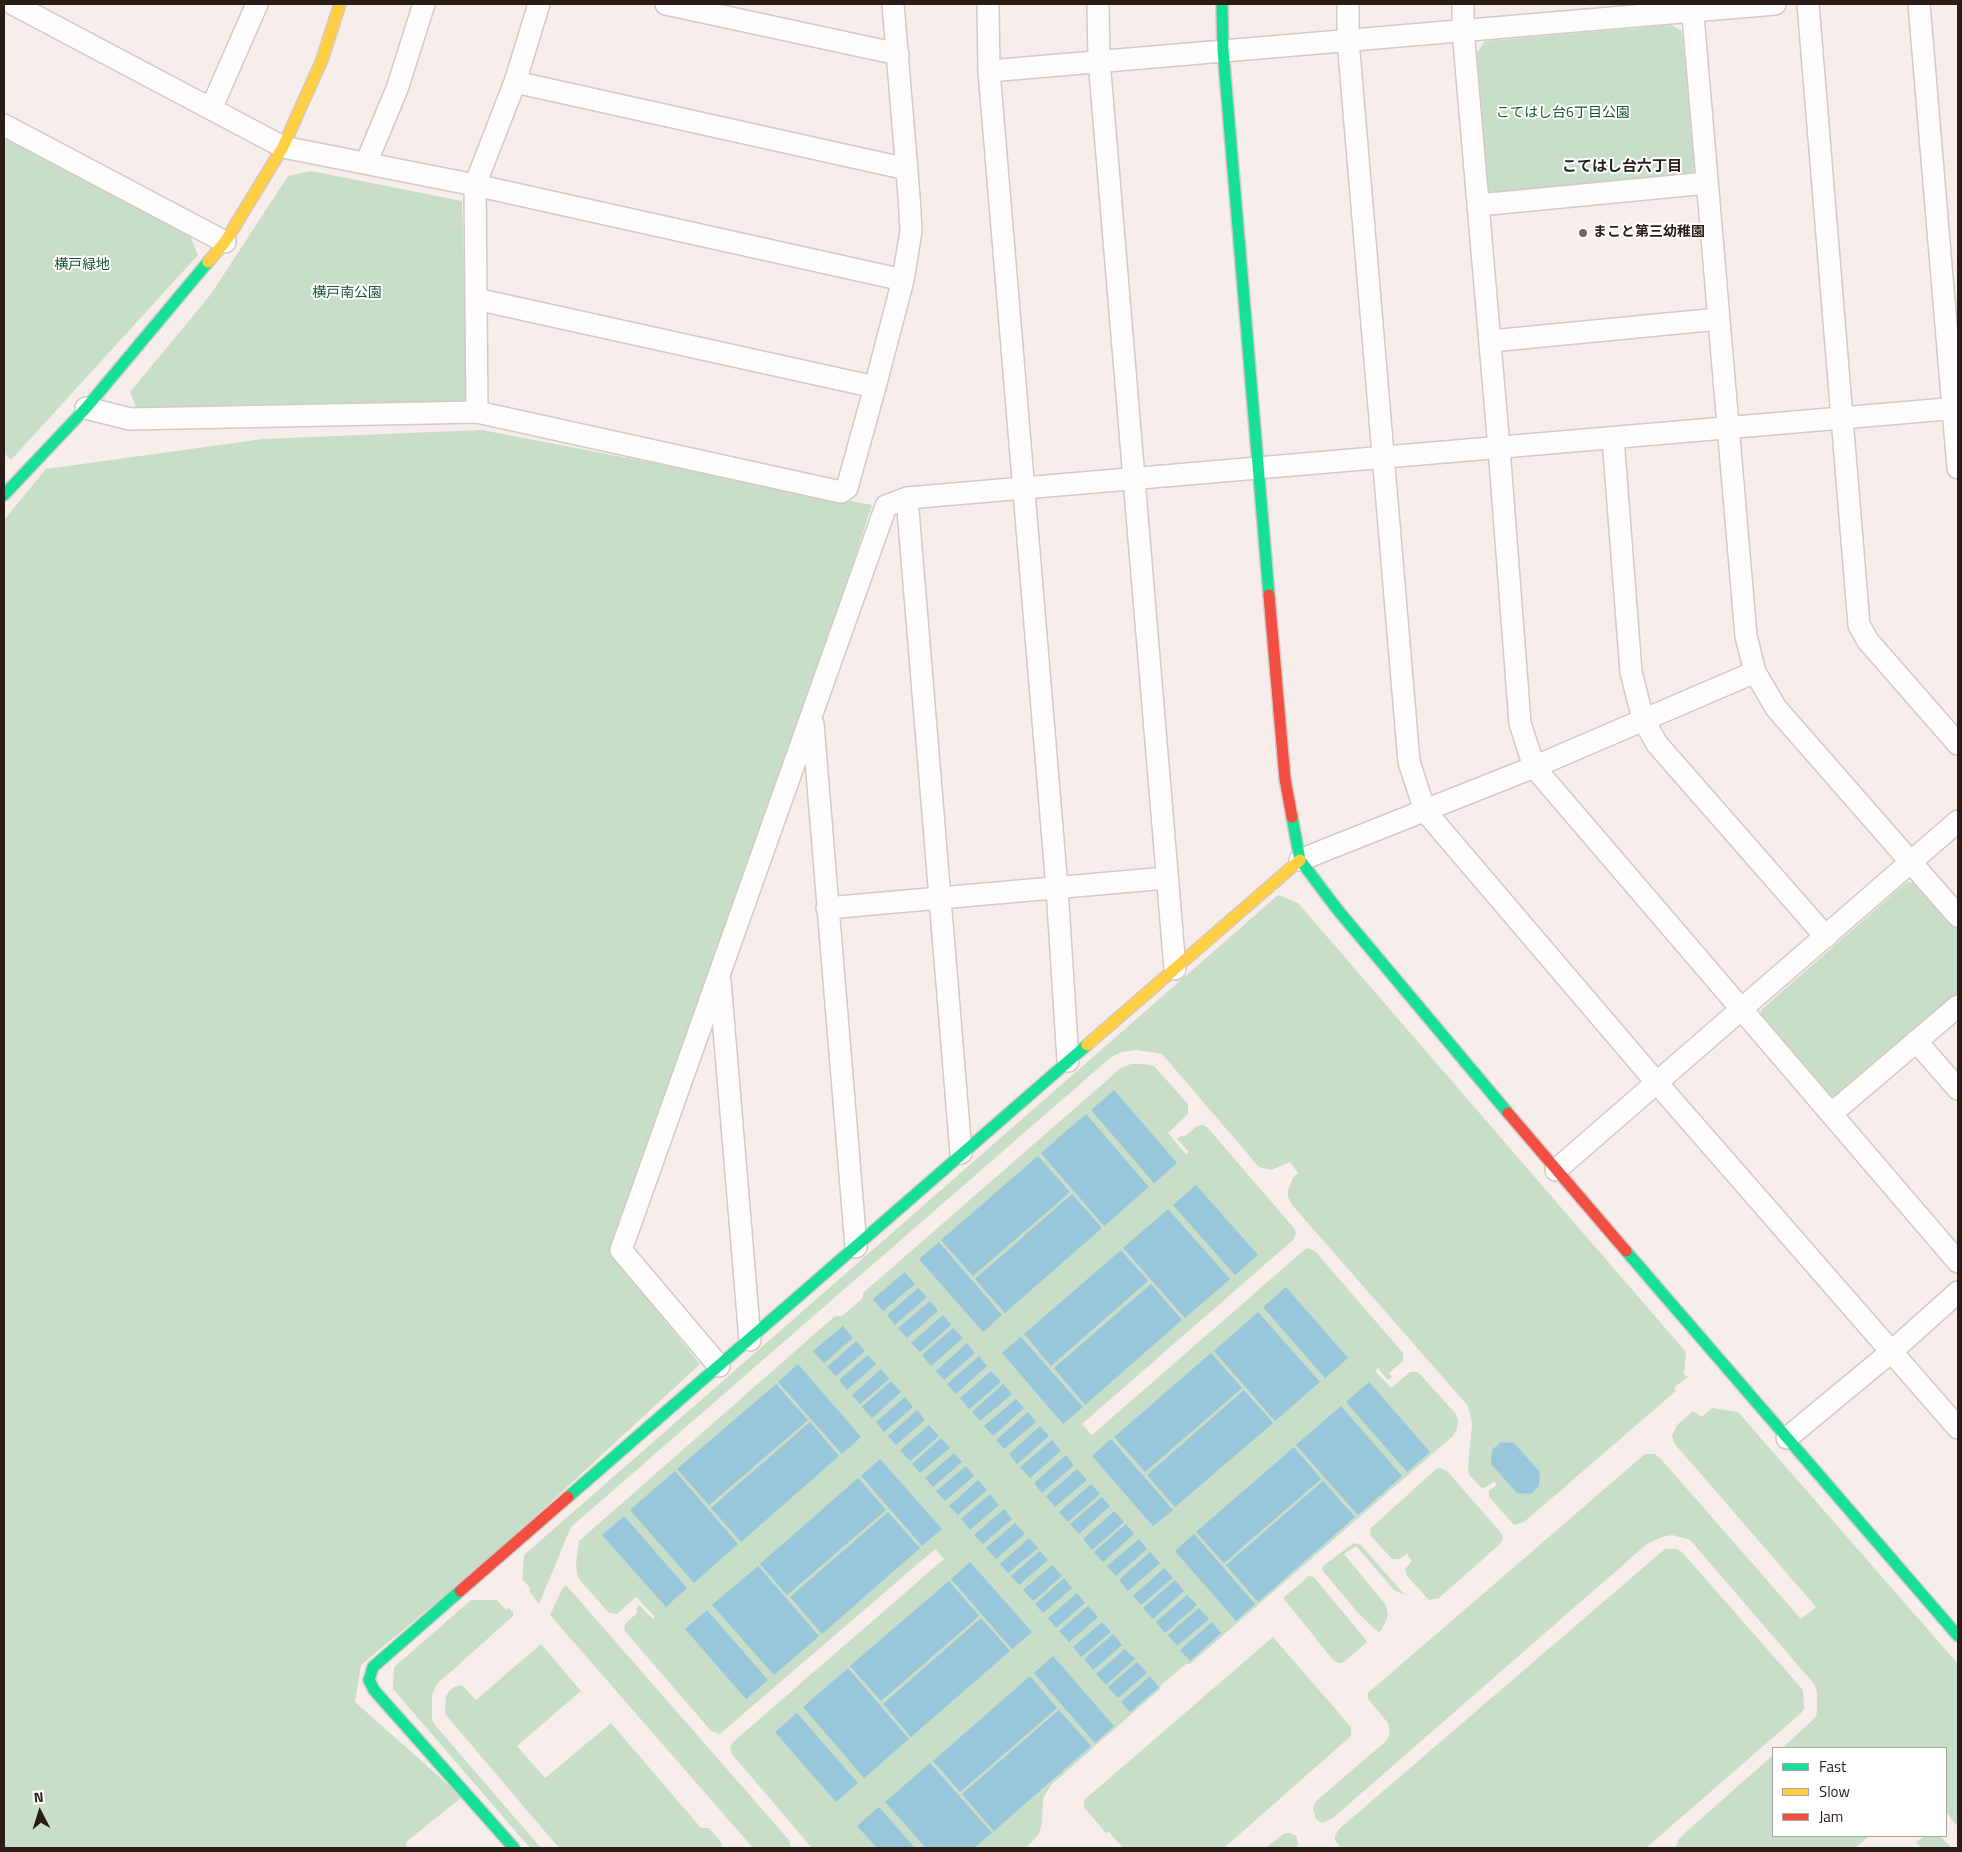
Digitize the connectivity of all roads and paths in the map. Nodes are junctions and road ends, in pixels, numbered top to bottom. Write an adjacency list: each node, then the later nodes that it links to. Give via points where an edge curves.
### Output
1 (13, 4): 25 (street)
2 (340, 4): 27 (street, via 322,60)
3 (424, 4): 28 (street, via 397,89)
4 (539, 4): 24 (street)
5 (666, 4): 21 (street)
6 (893, 4): 21 (street)
7 (988, 4): 23 (street)
8 (1098, 4): 22 (street)
9 (1222, 4): 20 (street)
10 (1348, 4): 19 (street)
11 (1463, 4): 18 (street)
12 (1775, 4): 16 (street)
13 (1808, 4): 42 (street)
14 (1920, 4): 40 (street)
15 (253, 5): 25 (street)
16 (1692, 7): 17 (street); 30 (street)
17 (1576, 12): 18 (street)
18 (1463, 30): 19 (street); 32 (street)
19 (1348, 40): 20 (street); 46 (street)
20 (1223, 50): 22 (street); 47 (street)
21 (898, 54): 29 (street)
22 (1099, 60): 23 (street); 49 (street)
23 (990, 70): 50 (street)
24 (516, 82): 29 (street); 31 (street)
25 (210, 109): 27 (street)
26 (4, 125): 33 (street)
27 (283, 147): 28 (street); 33 (street)
28 (366, 163): 31 (street)
29 (907, 169): 34 (street, via 911,231)
30 (1707, 183): 32 (street); 36 (street)
31 (475, 185): 34 (street); 35 (street)
32 (1478, 205): 37 (street)
33 (225, 242): 39 (street)
34 (903, 280): 38 (street)
35 (476, 299): 38 (street); 41 (street)
36 (1719, 320): 37 (street); 43 (street)
37 (1491, 341): 45 (street)
38 (875, 387): 41 (street, via 847,488 841,492)
39 (86, 408): 41 (street, via 130,419); 51 (street)
40 (1956, 408): 42 (street); 48 (street)
41 (477, 412)
42 (1841, 417): 43 (street); 56 (street, via 1860,625 1868,640)
43 (1727, 428): 44 (street); 53 (street, via 1746,636)
44 (1613, 438): 45 (street); 55 (street, via 1631,672)
45 (1500, 448): 46 (street); 57 (street, via 1520,723)
46 (1384, 458): 47 (street); 58 (street, via 1409,762)
47 (1259, 468): 49 (street); 60 (street, via 1285,779)
48 (1958, 468)
49 (1135, 478): 50 (street); 62 (street)
50 (1023, 488): 52 (street); 63 (street)
51 (4, 495)
52 (906, 498): 54 (street, via 886,506); 64 (street)
53 (1755, 672): 55 (street); 61 (street, via 1776,708)
54 (812, 717): 65 (street); 69 (street)
55 (1643, 719): 57 (street); 67 (street, via 1657,744)
56 (1958, 744)
57 (1534, 767): 58 (street); 71 (street)
58 (1425, 811): 60 (street); 74 (street)
59 (1958, 821): 61 (street)
60 (1300, 860): 68 (street); 78 (street, via 1337,909)
61 (1911, 861): 66 (street); 67 (street)
62 (1166, 878): 63 (street); 68 (street)
63 (1057, 888): 64 (street); 73 (street)
64 (940, 899): 65 (street); 77 (street)
65 (827, 908): 79 (street)
66 (1958, 916)
67 (1826, 937): 71 (street)
68 (1175, 969): 73 (street)
69 (719, 974): 82 (street); 84 (street, via 621,1250)
70 (1958, 1006): 72 (street)
71 (1742, 1009): 74 (street); 76 (street)
72 (1916, 1041): 75 (street); 76 (street)
73 (1068, 1061): 77 (street)
74 (1657, 1083): 78 (street); 83 (street)
75 (1958, 1089)
76 (1831, 1114): 80 (street)
77 (961, 1153): 79 (street)
78 (1556, 1170): 86 (street)
79 (856, 1247): 82 (street)
80 (1958, 1262)
81 (1958, 1292): 83 (street)
82 (750, 1340): 84 (street)
83 (1892, 1352): 85 (street); 86 (street)
84 (718, 1366): 88 (street, via 373,1668 369,1680 374,1690)
85 (1958, 1428)
86 (1787, 1438): 87 (street)
87 (1958, 1636)
88 (514, 1848)

